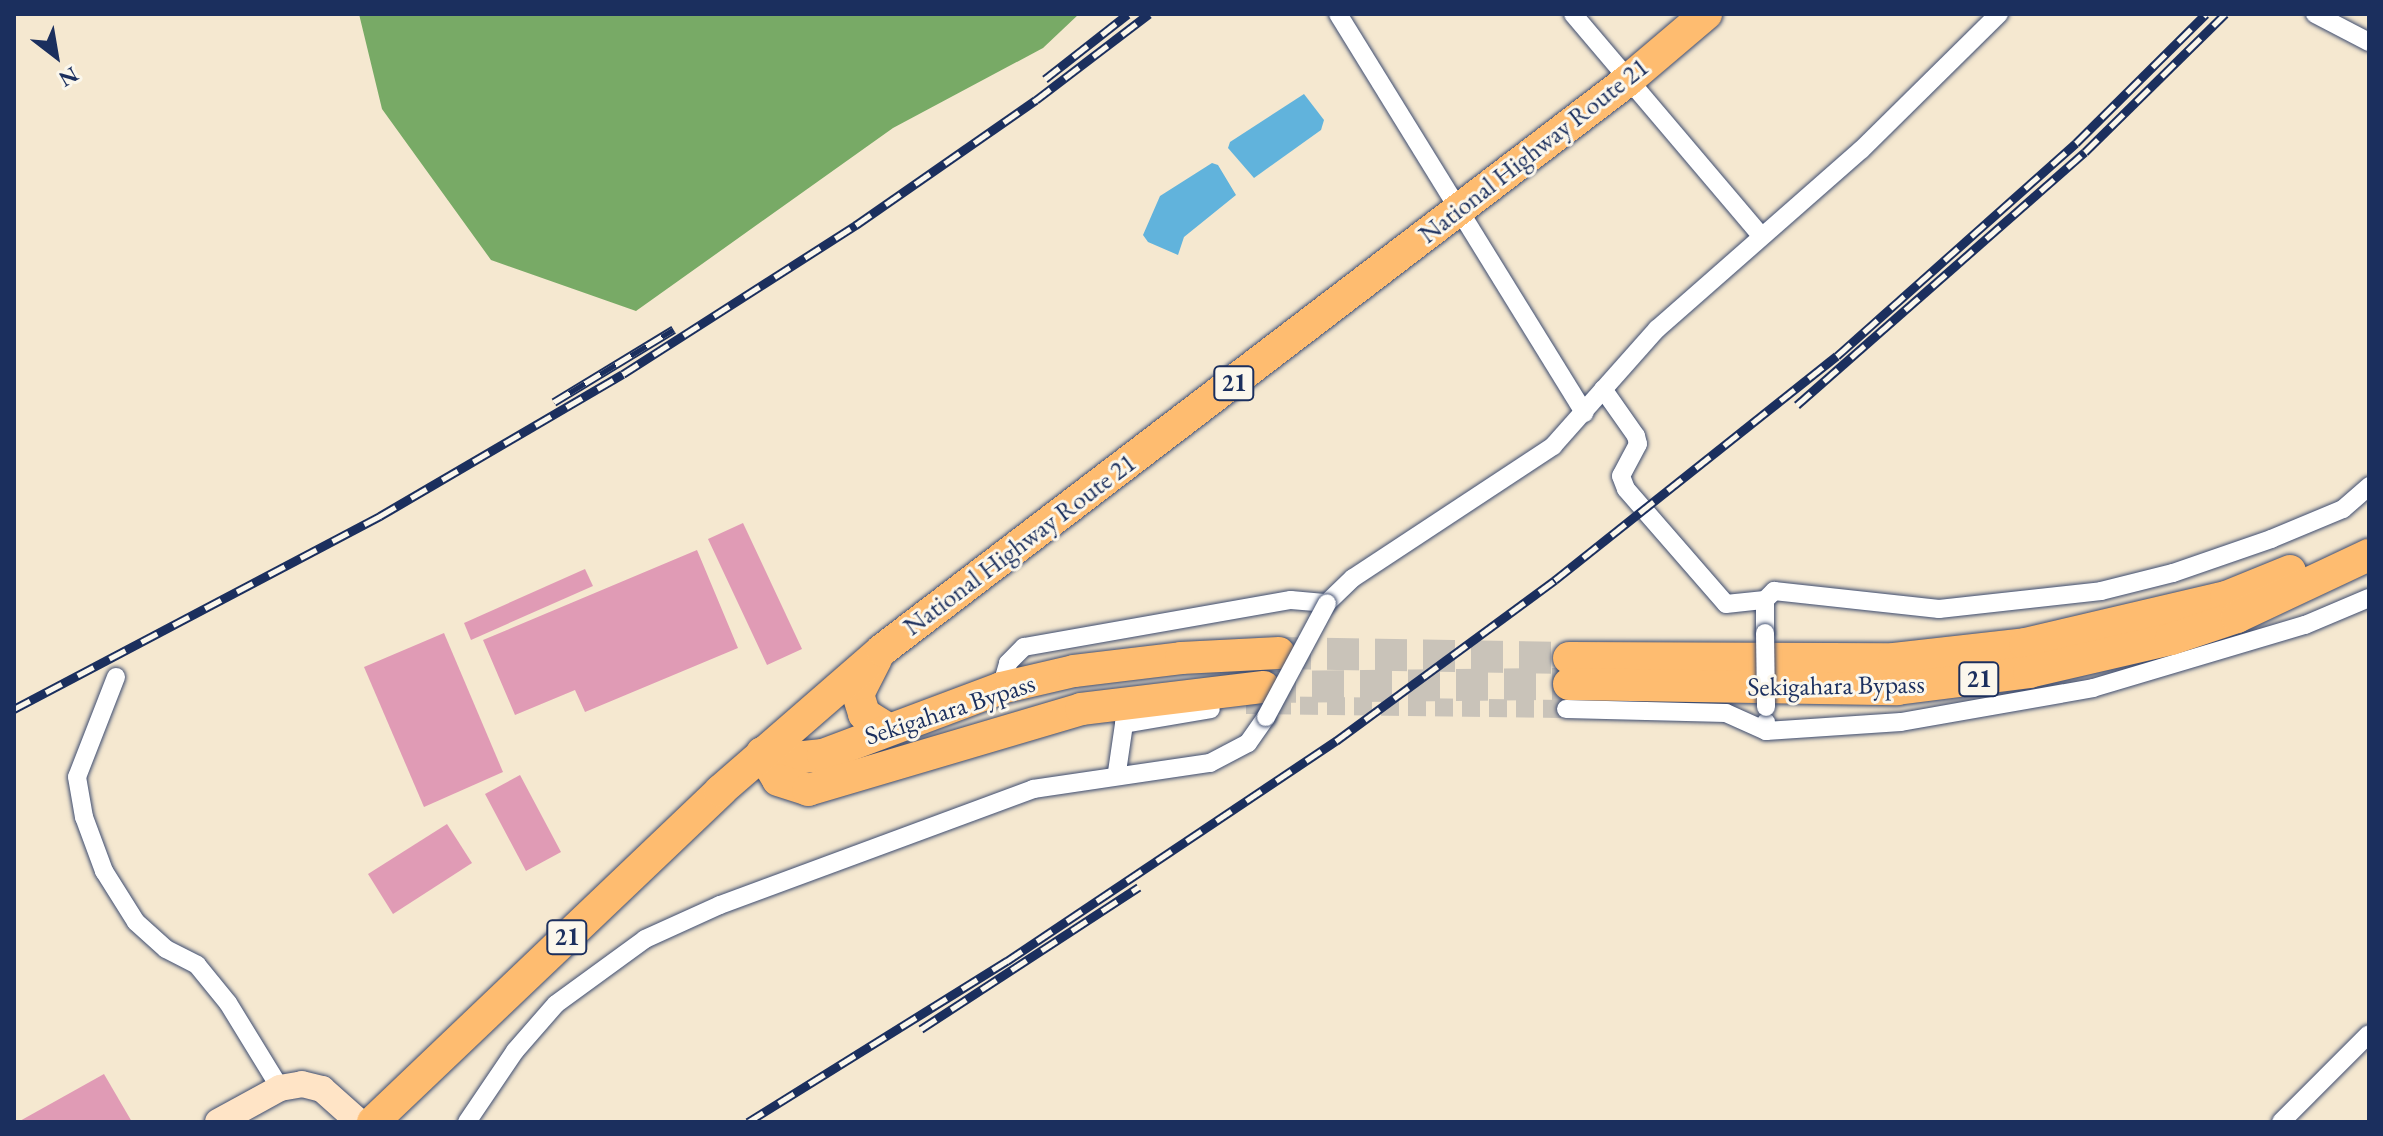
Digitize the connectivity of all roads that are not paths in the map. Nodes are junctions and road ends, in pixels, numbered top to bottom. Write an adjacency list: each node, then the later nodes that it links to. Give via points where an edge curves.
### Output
1 (1338, 14): 8 (street)
2 (1573, 14): 7 (street)
3 (1706, 14): 7 (highway, National Highway Route 21 / 21)
4 (1999, 14): 9 (street, via 1861,150)
5 (2315, 14): 6 (street)
6 (2369, 42)
7 (1627, 81): 8 (highway, National Highway Route 21 / 21); 9 (street)
8 (1462, 208): 11 (street); 18 (highway, National Highway Route 21 / 21)
9 (1761, 236): 10 (street, via 1657,329)
10 (1603, 389): 11 (street); 16 (street, via 1638,444 1621,476 1626,489 1726,604)
11 (1584, 413): 17 (street, via 1553,446 1353,578)
12 (2369, 486): 16 (street, via 2343,509 2271,539 2101,591 1939,609 1785,589)
13 (2369, 533): 22 (highway, Sekigahara Bypass / 21, via 2226,597 2025,644)
14 (2369, 555): 19 (highway, Sekigahara Bypass / 21)
15 (2369, 598): 19 (street)
16 (1765, 600): 26 (street, bridge)
17 (1327, 603): 23 (street, via 1291,600 1024,647 1008,663); 24 (street, bridge)
18 (882, 650): 25 (highway, via 858,694 864,714); 27 (highway, National Highway Route 21 / 21)
19 (2175, 652): 22 (highway, Sekigahara Bypass / 21, via 1897,689); 26 (street, via 2093,688 1916,720)
20 (1279, 653): 23 (highway, Sekigahara Bypass, via 1074,671)
21 (116, 677): 32 (street, via 77,777 84,817 104,871 136,922 166,949 197,965 228,1003)
22 (1568, 683): 26 (street, via 1726,713)
23 (1001, 688): 25 (highway, Sekigahara Bypass)
24 (1259, 703): 28 (highway, Sekigahara Bypass, via 1081,709); 29 (street, via 1248,743 1210,763); 29 (street, via 1124,724)
25 (886, 728): 27 (highway, Sekigahara Bypass, via 805,759)
26 (1766, 731)
27 (762, 753): 28 (highway, Sekigahara Bypass, via 778,780 808,790); 30 (highway, National Highway Route 21 / 21)
28 (882, 768): 30 (highway, Sekigahara Bypass, via 794,806 763,796)
29 (1117, 772): 36 (street, via 1033,789 720,905 645,939 556,1004 515,1051)
30 (737, 776): 35 (highway, National Highway Route 21 / 21)
31 (2369, 1034): 37 (street)
32 (280, 1088): 33 (street); 34 (street, via 302,1084 322,1089)
33 (218, 1122)
34 (359, 1122)
35 (373, 1122)
36 (467, 1122)
37 (2281, 1122)

